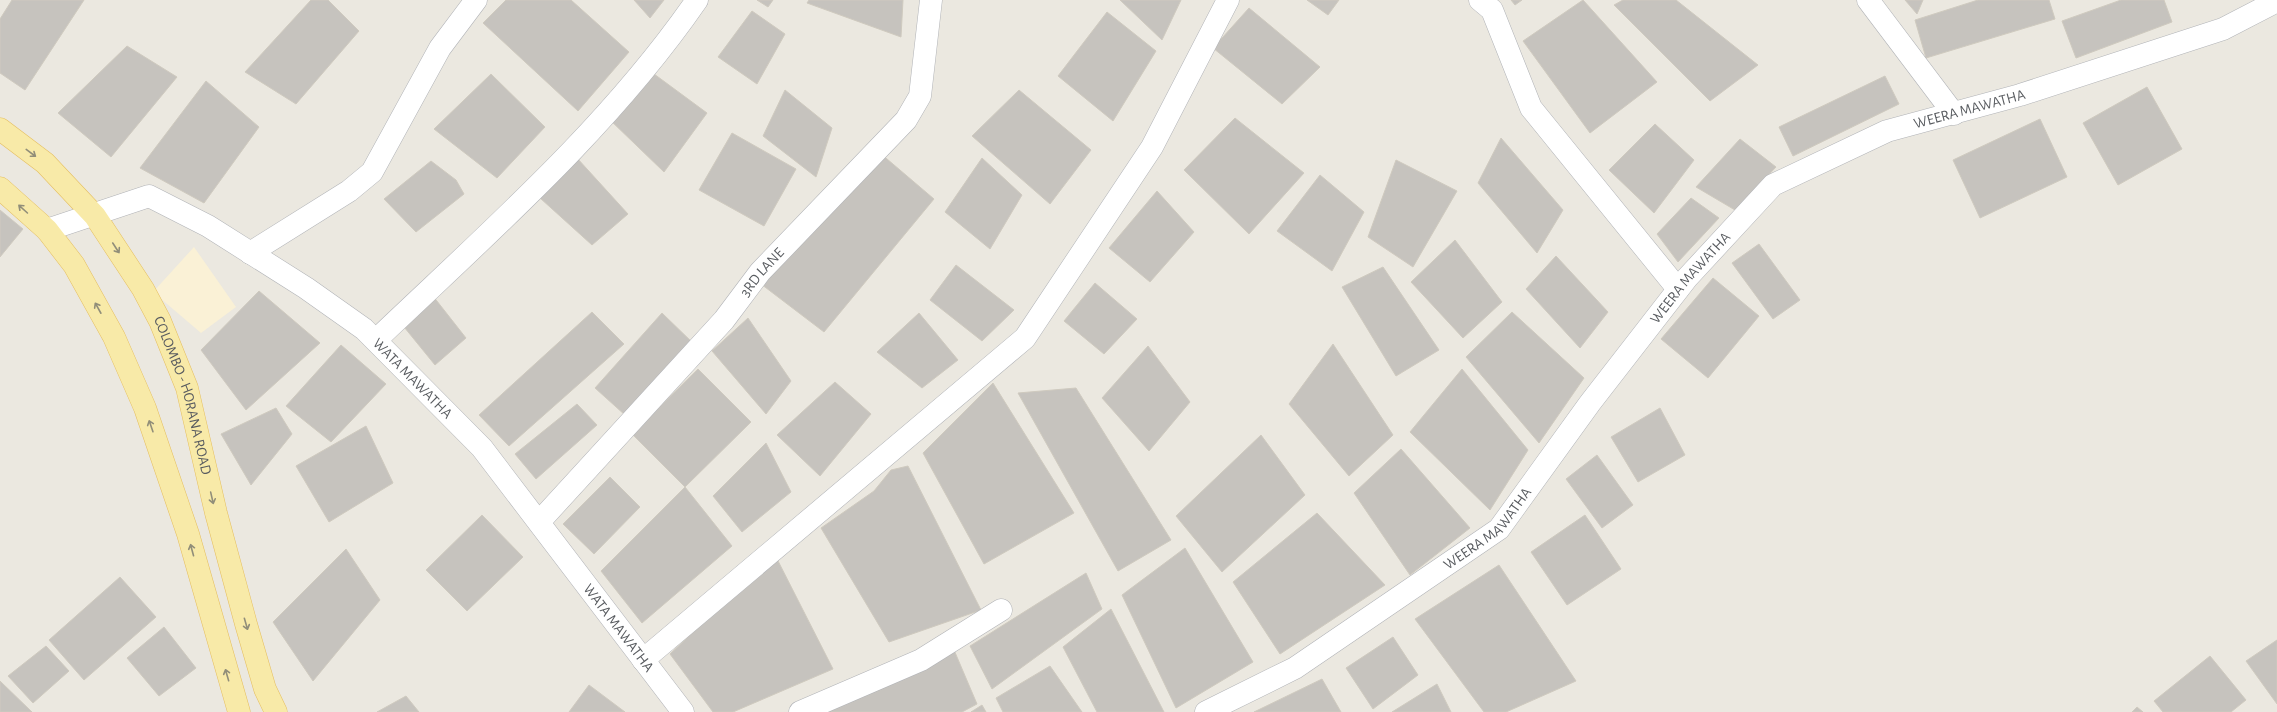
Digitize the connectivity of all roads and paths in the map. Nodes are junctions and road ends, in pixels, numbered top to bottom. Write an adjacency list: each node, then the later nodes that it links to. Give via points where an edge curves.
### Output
1 (476, 0): 13 (street, via 440,48 372,172 349,191)
2 (697, 0): 15 (street, via 673,34 570,154)
3 (931, 0): 16 (street, 3RD LANE, via 920,96 906,120 760,272 724,320)
4 (1228, 0): 18 (street, via 1152,146 1025,338)
5 (1480, 0): 14 (street, via 1492,10 1531,108)
6 (1868, 0): 8 (street)
7 (2277, 1): 8 (street, WEERA MAWATHA, via 2223,29)
8 (1954, 114): 14 (street, WEERA MAWATHA, via 1887,131 1773,185)
9 (0, 129): 11 (main road, COLOMBO - HORANA ROAD, one-way to 11, via 45,163)
10 (0, 188): 12 (main road, one-way to 10)
11 (95, 216): 12 (street, WATA MAWATHA); 13 (street, WATA MAWATHA, via 149,196 208,226); 20 (main road, COLOMBO - HORANA ROAD, one-way to 20, via 160,321 187,388 234,579 265,689)
12 (46, 230): 19 (main road, one-way to 12, via 188,534 145,408 106,323 74,264)
13 (250, 253): 15 (street, WATA MAWATHA, via 313,293)
14 (1678, 289): 23 (street, WEERA MAWATHA, via 1590,403 1499,529 1295,668)
15 (376, 340): 16 (street, WATA MAWATHA, via 482,448)
16 (539, 522): 18 (street, WATA MAWATHA)
17 (1001, 610): 22 (street, via 921,660)
18 (643, 660): 21 (street, WATA MAWATHA)
19 (239, 712)
20 (276, 712)
21 (683, 712)
22 (800, 712)
23 (1206, 712)

